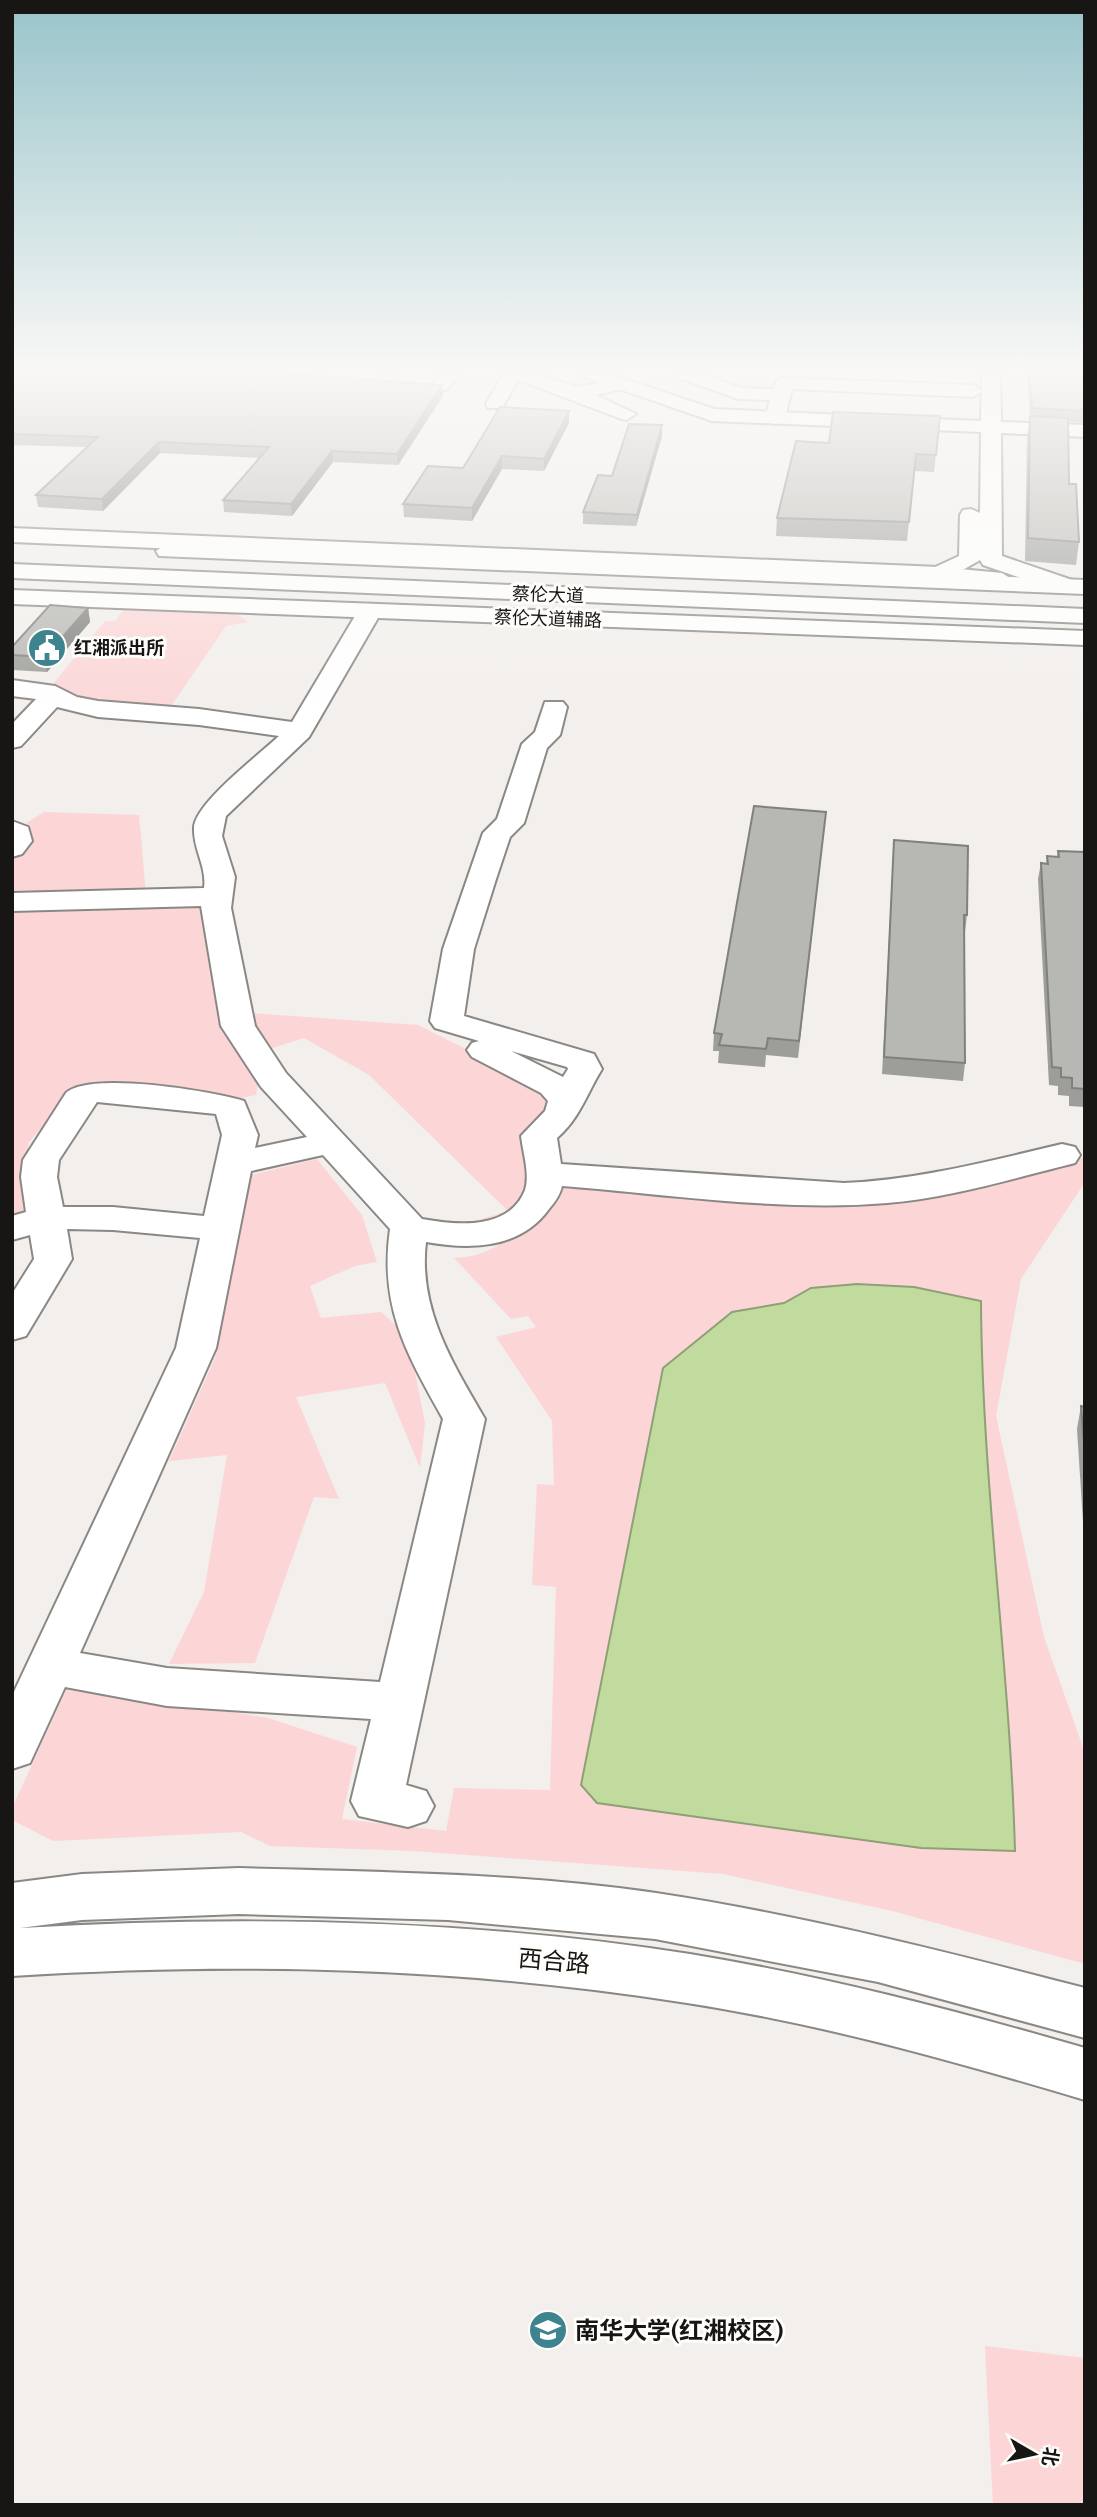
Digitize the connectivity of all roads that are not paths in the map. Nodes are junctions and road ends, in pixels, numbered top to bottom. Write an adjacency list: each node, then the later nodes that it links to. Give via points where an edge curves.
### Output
1 (976, 490): 7 (main road, via 970,559)
2 (986, 490): 9 (main road, via 991,560)
3 (12, 535): 7 (main road)
4 (12, 545): 9 (main road)
5 (12, 555): 9 (main road, 蔡伦大道)
6 (12, 571): 12 (main road, 蔡伦大道)
7 (939, 574): 9 (main road)
8 (12, 586): 12 (main road)
9 (1079, 590)
10 (12, 597): 11 (main road, 蔡伦大道辅路)
11 (370, 611): 12 (main road, 蔡伦大道辅路, via 1000,637); 16 (main road)
12 (1082, 627)
13 (12, 688): 14 (main road)
14 (55, 694): 16 (main road, via 69,703 98,709); 17 (main road)
15 (554, 707): 25 (main road, via 547,736 535,744 510,823 497,834 455,958 447,1021 472,1044 553,1086 566,1100 562,1115 539,1136)
16 (300, 731): 20 (main road, via 214,812 208,823 220,877)
17 (12, 740)
18 (12, 831): 19 (main road, via 18,833)
19 (12, 848)
20 (218, 896): 21 (main road); 22 (main road, via 216,908 238,1026 274,1080)
21 (12, 902)
22 (331, 1142): 24 (main road); 27 (main road)
23 (1062, 1154): 25 (main road, via 936,1185 844,1194)
24 (234, 1164): 26 (main road, via 240,1135 232,1108 86,1093 41,1160); 28 (main road)
25 (543, 1173): 27 (main road, via 543,1192 524,1217 502,1231 473,1235)
26 (29, 1225): 28 (main road, via 71,1217); 29 (main road, via 52,1259)
27 (410, 1227): 31 (main road, via 404,1252 405,1283 416,1333 464,1419)
28 (220, 1229): 30 (main road, via 197,1348)
29 (12, 1327)
30 (50, 1667): 31 (main road, via 167,1687); 32 (main road)
31 (399, 1702): 33 (main road, via 377,1801)
32 (12, 1749)
33 (408, 1806)
34 (12, 1906): 36 (main road, via 82,1897 239,1891 448,1897 655,1916 878,1958)
35 (12, 1952): 37 (main road, 西合路, via 222,1942 432,1950 641,1970 861,2011)
36 (1085, 2013)
37 (1085, 2074)

